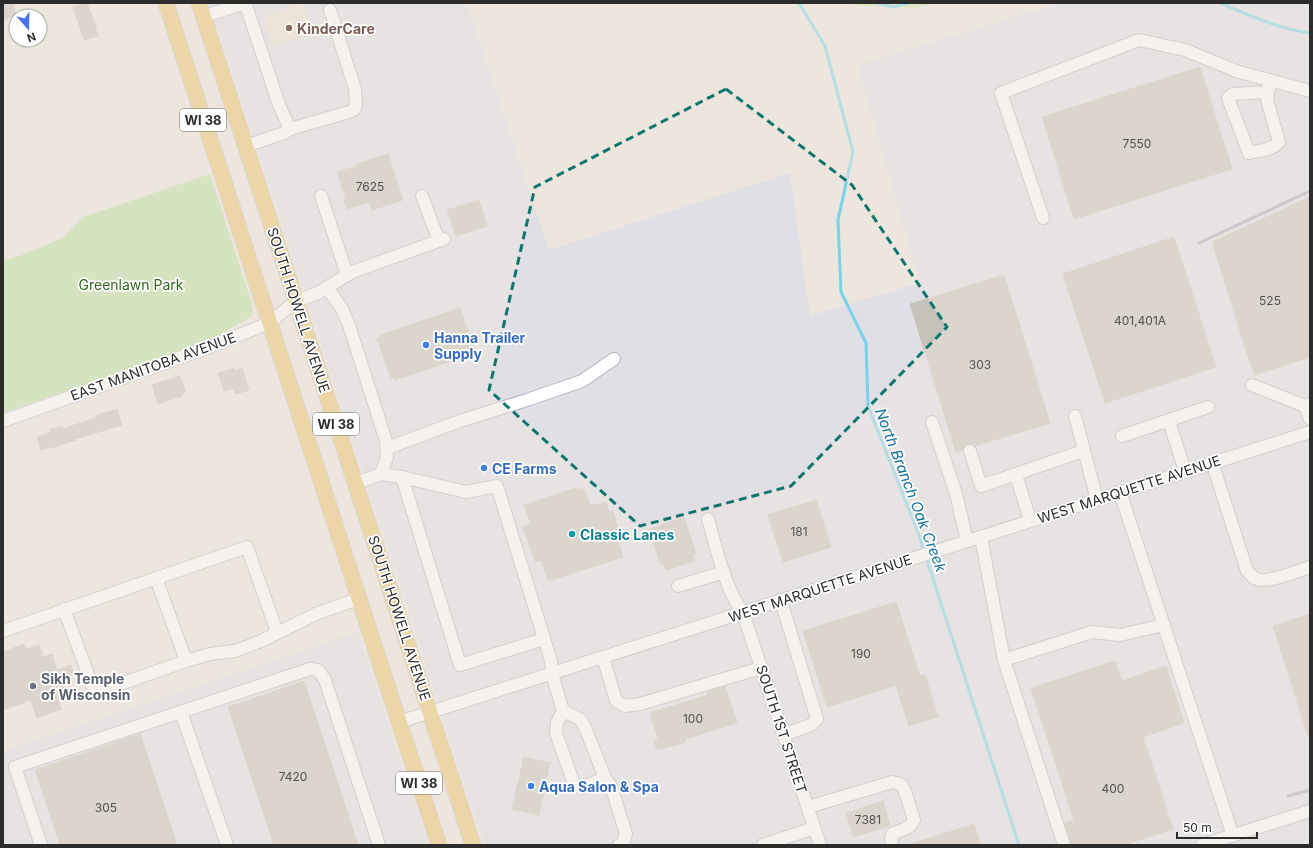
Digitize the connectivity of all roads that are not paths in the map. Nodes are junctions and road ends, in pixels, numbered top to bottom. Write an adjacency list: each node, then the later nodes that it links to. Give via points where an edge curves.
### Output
1 (166, 3): 14 (main road, WI 38)
2 (201, 10): 6 (street, via 238,5 247,8); 7 (main road, SOUTH HOWELL AVENUE / WI 38)
3 (330, 10): 6 (street, via 354,89 355,109)
4 (1269, 86): 4 (street, via 1267,100 1279,142 1270,148 1249,153 1228,98 1233,94); 5 (street); 10 (street, via 1185,50 1139,40 1001,93)
5 (1310, 91)
6 (290, 129): 7 (street)
7 (246, 146): 13 (main road, SOUTH HOWELL AVENUE / WI 38)
8 (321, 196): 11 (street)
9 (422, 196): 11 (street, EAST MANITOBA AVENUE, via 442,240)
10 (1044, 218)
11 (347, 275): 12 (street, EAST MANITOBA AVENUE)
12 (327, 287): 13 (street, EAST MANITOBA AVENUE); 26 (street, via 349,325 386,441)
13 (296, 301): 14 (street, EAST MANITOBA AVENUE); 34 (main road, SOUTH HOWELL AVENUE / WI 38)
14 (269, 322): 21 (street, EAST MANITOBA AVENUE, via 207,348); 45 (main road, WI 38)
15 (614, 359): 26 (street, via 582,381)
16 (1252, 385): 17 (street)
17 (1308, 405): 20 (street)
18 (1208, 407): 22 (street)
19 (1075, 416): 28 (street)
20 (1310, 419)
21 (3, 421)
22 (1169, 421): 25 (street); 30 (street)
23 (932, 422): 40 (street, via 956,494)
24 (1310, 432): 29 (street, WEST MARQUETTE AVENUE)
25 (1122, 436)
26 (386, 448): 31 (street, via 387,457)
27 (970, 451): 32 (street, via 981,486)
28 (1083, 452): 32 (street); 36 (street)
29 (1212, 462): 30 (street, WEST MARQUETTE AVENUE); 41 (street, via 1248,570 1255,578 1272,579)
30 (1185, 471): 35 (street, WEST MARQUETTE AVENUE)
31 (381, 474): 33 (street); 34 (street)
32 (1016, 475): 38 (street)
33 (402, 477): 52 (street, via 466,492 497,486); 52 (street, via 460,665)
34 (356, 483): 59 (main road, SOUTH HOWELL AVENUE / WI 38)
35 (1120, 492): 36 (street, WEST MARQUETTE AVENUE); 49 (street)
36 (1097, 500): 38 (street, WEST MARQUETTE AVENUE)
37 (708, 519): 42 (street, SOUTH 1ST STREET)
38 (1030, 520): 39 (street, WEST MARQUETTE AVENUE)
39 (981, 537): 40 (street, WEST MARQUETTE AVENUE); 54 (street)
40 (967, 541): 46 (street, WEST MARQUETTE AVENUE)
41 (1310, 567)
42 (724, 572): 44 (street); 48 (street, SOUTH 1ST STREET)
43 (156, 578): 47 (street); 51 (street, via 247,547); 55 (street)
44 (678, 586)
45 (358, 599): 51 (street, via 318,613); 61 (main road, WI 38)
46 (781, 601): 48 (street, WEST MARQUETTE AVENUE); 62 (street, via 816,719 811,725)
47 (64, 610): 50 (street); 55 (street, via 95,693)
48 (743, 613): 53 (street, WEST MARQUETTE AVENUE); 56 (street, SOUTH 1ST STREET)
49 (1164, 625): 54 (street, via 1120,635 1092,632); 67 (street)
50 (3, 631)
51 (277, 632): 55 (street, via 235,651 210,654)
52 (544, 639): 57 (street)
53 (603, 657): 56 (street, via 616,701 625,706 640,704); 57 (street, WEST MARQUETTE AVENUE)
54 (1004, 660): 77 (street)
55 (186, 661)
56 (761, 668): 62 (street, SOUTH 1ST STREET)
57 (552, 674): 59 (street, WEST MARQUETTE AVENUE); 60 (street)
58 (181, 712): 68 (street, via 15,767); 69 (street); 70 (street, via 310,669 318,670 325,680)
59 (431, 712): 61 (street, WEST MARQUETTE AVENUE); 72 (main road, SOUTH HOWELL AVENUE / WI 38)
60 (563, 712): 63 (street, via 580,719); 63 (street, via 557,723 556,733 574,784 581,788)
61 (399, 722): 71 (main road, WI 38)
62 (784, 735): 64 (street, SOUTH 1ST STREET)
63 (605, 778): 73 (street, via 611,786 626,834 623,843)
64 (808, 807): 66 (street, SOUTH 1ST STREET); 76 (street, via 892,782 900,784 914,820 909,827 892,834)
65 (1310, 811): 67 (street)
66 (814, 828): 74 (street); 75 (street, SOUTH 1ST STREET)
67 (1232, 836): 78 (street)
68 (41, 845)
69 (227, 845)
70 (379, 845)
71 (439, 845)
72 (473, 845)
73 (619, 845)
74 (763, 845)
75 (820, 845)
76 (892, 845)
77 (1064, 845)
78 (1202, 845)

